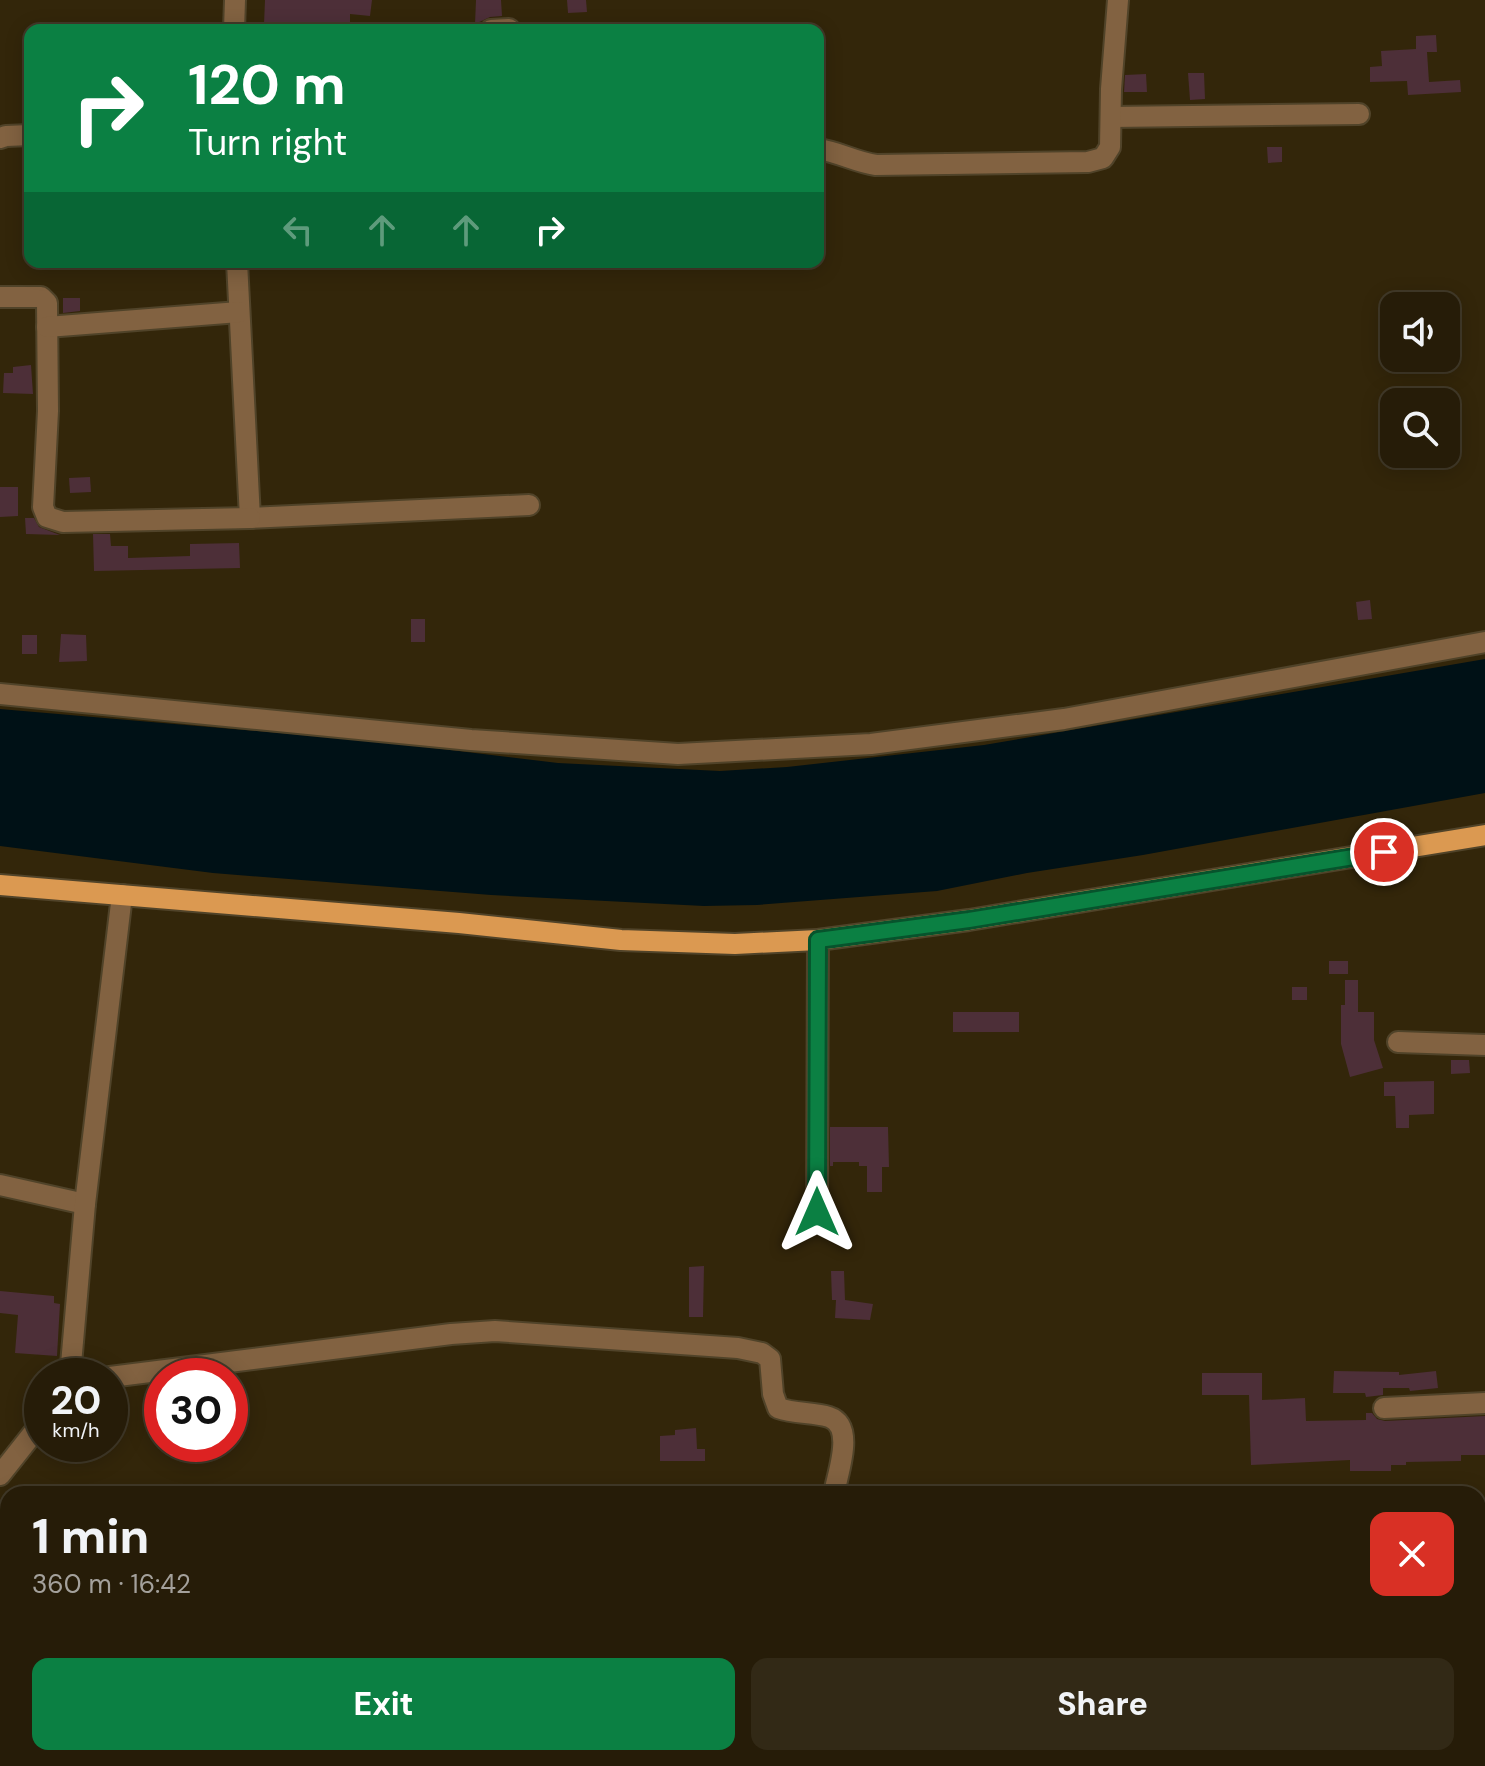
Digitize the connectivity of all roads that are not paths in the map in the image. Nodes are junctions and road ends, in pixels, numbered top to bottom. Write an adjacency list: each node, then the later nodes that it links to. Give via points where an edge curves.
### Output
1 (235, 0): 3 (street)
2 (1118, 0): 5 (street)
3 (234, 24)
4 (1359, 114): 5 (street)
5 (1111, 117): 8 (street, via 1110,147 1103,158 1088,162 876,165)
6 (24, 135): 7 (street)
7 (0, 138)
8 (824, 150)
9 (237, 268): 11 (street)
10 (0, 297): 12 (street, via 46,299)
11 (239, 312): 12 (street); 14 (street)
12 (47, 327): 14 (street, via 47,517 63,522)
13 (529, 505): 14 (street)
14 (250, 518)
15 (1485, 642): 16 (street, via 1064,719 871,744 678,754 471,740)
16 (0, 694)
17 (1485, 835): 20 (main road)
18 (0, 885): 19 (main road)
19 (122, 895): 20 (main road, via 621,940); 24 (street)
20 (818, 940): 25 (street)
21 (1398, 1042): 22 (street)
22 (1485, 1045)
23 (0, 1185): 24 (street)
24 (85, 1204): 26 (street)
25 (817, 1212)
26 (72, 1358)
27 (128, 1375): 32 (street, via 495,1331 738,1348 770,1359 778,1408 837,1421 843,1444)
28 (1485, 1403): 29 (street)
29 (1384, 1408)
30 (24, 1445): 31 (street)
31 (0, 1475)
32 (835, 1486)

